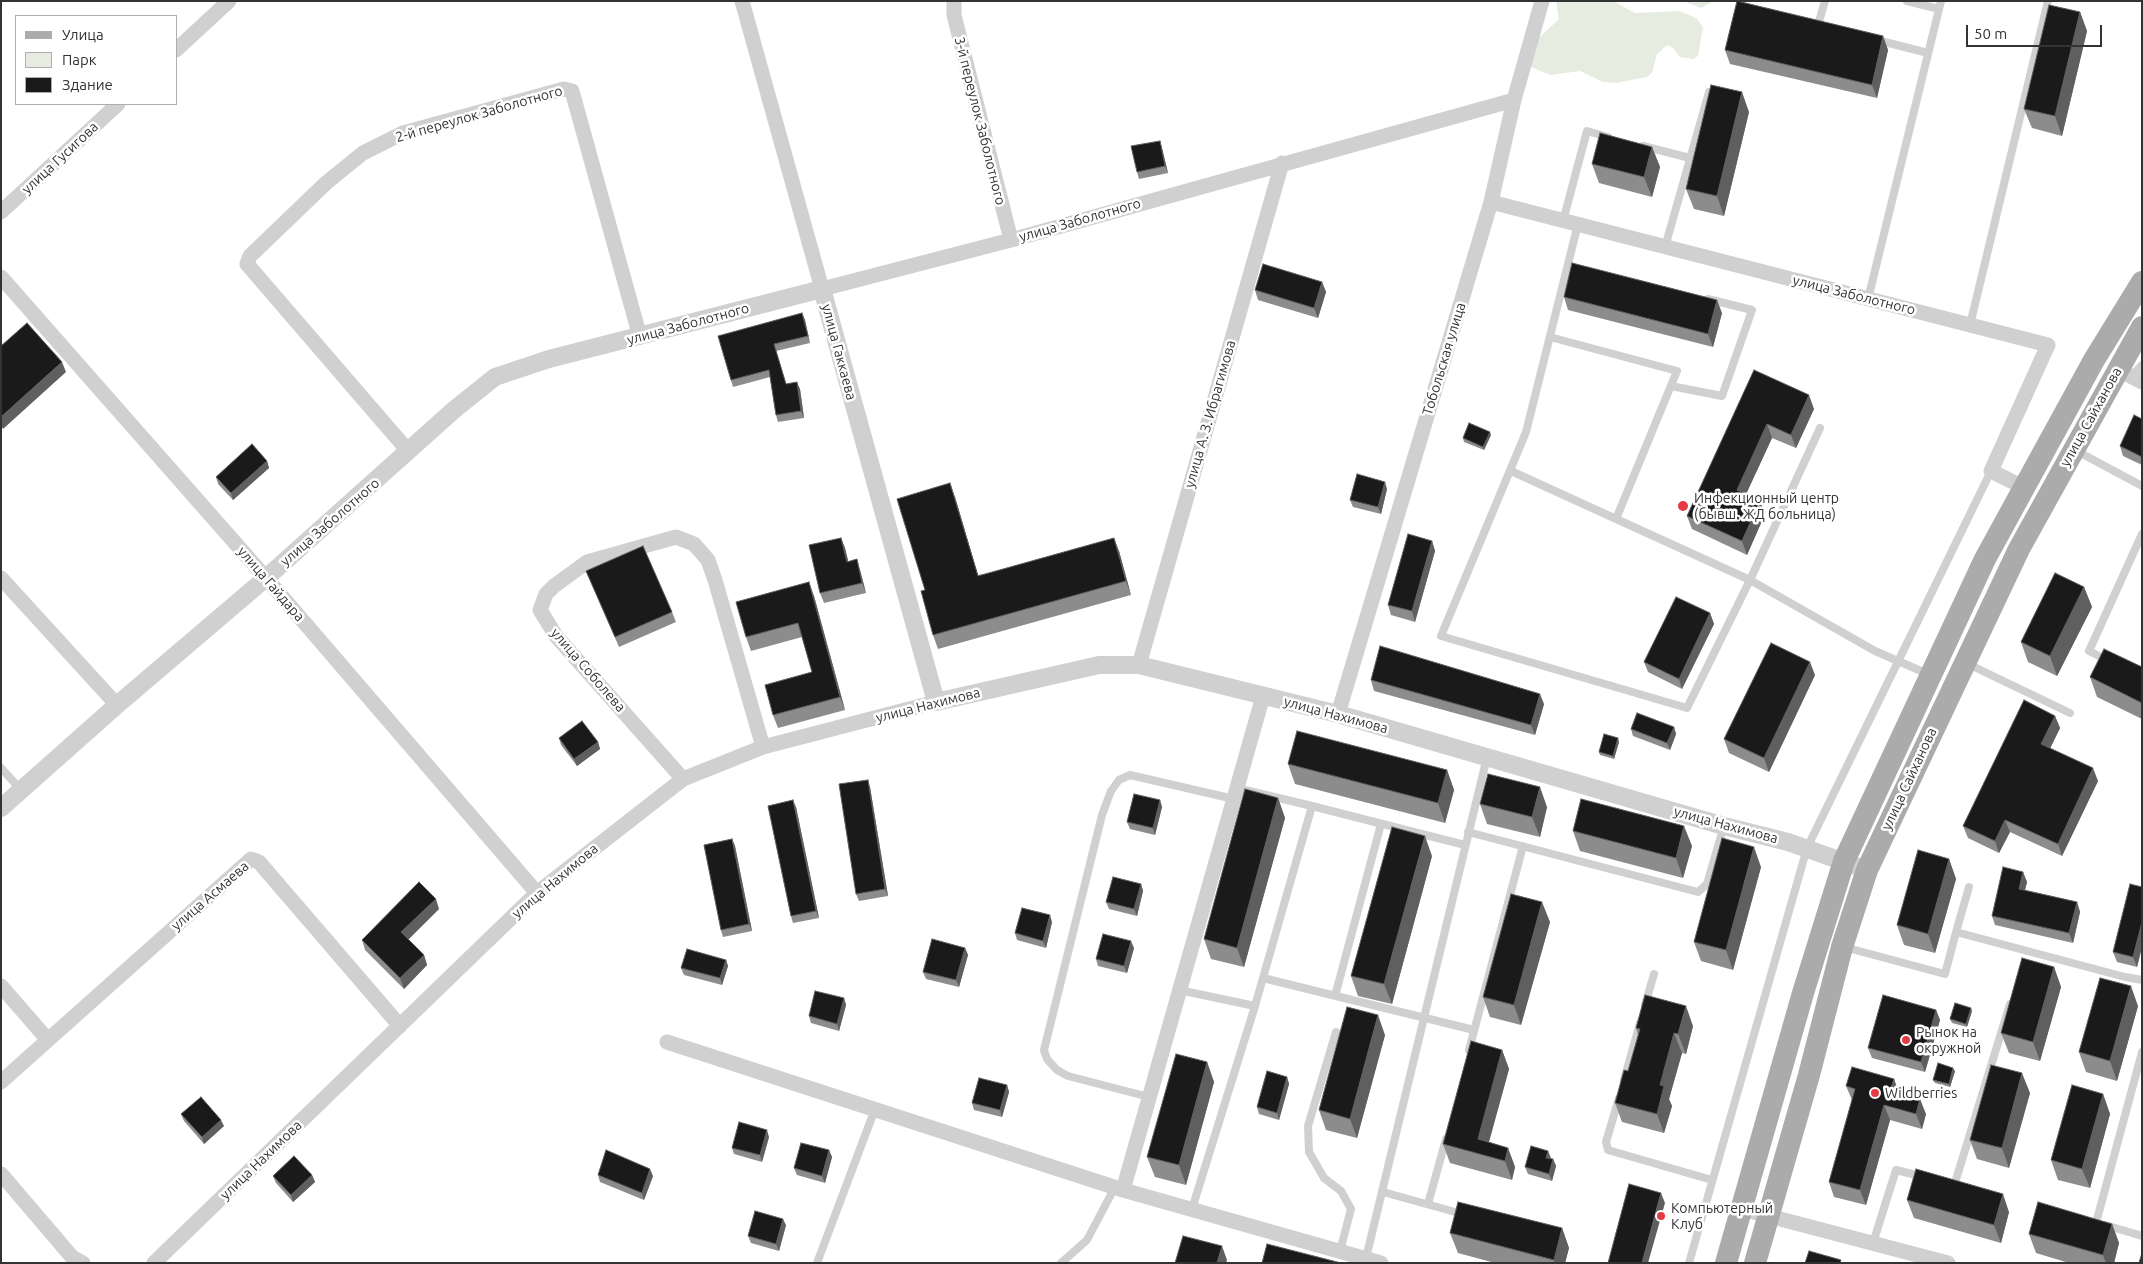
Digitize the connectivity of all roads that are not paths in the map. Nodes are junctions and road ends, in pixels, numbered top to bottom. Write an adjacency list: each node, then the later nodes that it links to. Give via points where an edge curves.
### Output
1 (229, 1): 13 (street)
2 (742, 1): 32 (street, улица Гаккаева)
3 (954, 1): 26 (street, 3-й переулок Заболотного, via 954,15)
4 (1542, 1): 16 (street, Тобольская улица)
5 (1825, 1): 10 (lane)
6 (1907, 1): 8 (lane)
7 (2048, 1): 35 (lane)
8 (1940, 5): 14 (lane)
9 (1810, 23): 10 (lane)
10 (1818, 25): 11 (lane)
11 (1828, 27)
12 (1864, 37): 14 (lane)
13 (178, 48)
14 (1928, 53): 34 (lane)
15 (1709, 92): 20 (lane)
16 (1514, 100): 21 (street, улица Заболотного); 22 (street, Тобольская улица)
17 (117, 105): 23 (street, улица Гусигова)
18 (1615, 138): 24 (lane, via 1587,131)
19 (1634, 143): 20 (lane)
20 (1690, 158): 27 (lane)
21 (1282, 163): 26 (street, улица Заболотного); 57 (street, улица А. З. Ибрагимова)
22 (1491, 202): 24 (street, улица Заболотного); 63 (street, Тобольская улица)
23 (1, 212)
24 (1563, 221): 25 (street, улица Заболотного)
25 (1578, 224): 27 (street, улица Заболотного); 28 (lane)
26 (1011, 240): 32 (street, улица Заболотного)
27 (1665, 247): 34 (street, улица Заболотного)
28 (1568, 263): 29 (lane); 38 (lane)
29 (1578, 266)
30 (1, 277): 52 (street, улица Гайдара)
31 (2142, 282): 48 (main road, улица Сайханова)
32 (822, 289): 37 (street, улица Заболотного); 60 (street, улица Гаккаева)
33 (1704, 298): 41 (lane, via 1752,310 1722,396)
34 (1868, 299): 35 (street, улица Заболотного)
35 (1970, 325): 46 (street, улица Заболотного, via 2048,345)
36 (2142, 327): 40 (main road, улица Сайханова)
37 (640, 337): 44 (street, улица Заболотного, via 549,359 495,377); 44 (street, 2-й переулок Заболотного, via 572,91 564,89 403,133 363,153 326,183 250,256 247,264)
38 (1550, 337): 41 (lane, via 1677,371); 45 (lane, via 1526,432)
39 (2142, 365): 40 (lane)
40 (2130, 376): 43 (main road, улица Сайханова)
41 (1671, 386): 49 (lane)
42 (1820, 428): 53 (lane)
43 (2073, 449): 47 (lane); 55 (main road, улица Сайханова, via 2019,549)
44 (409, 452): 52 (street, улица Заболотного)
45 (1511, 471): 49 (lane); 53 (lane, via 1441,636 1687,708)
46 (1990, 471): 48 (street); 54 (lane)
47 (2142, 486)
48 (2023, 487): 58 (main road, улица Сайханова)
49 (1616, 519): 53 (lane)
50 (2142, 534): 56 (lane, via 2089,651)
51 (1, 578): 61 (street)
52 (266, 578): 61 (street, улица Заболотного); 81 (street, улица Гайдара)
53 (1750, 580): 54 (lane)
54 (1898, 661): 58 (lane); 77 (lane)
55 (1965, 662): 62 (lane); 79 (main road, улица Сайханова)
56 (2115, 664)
57 (1139, 665): 59 (street, улица Нахимова); 60 (street, улица Нахимова, via 1099,664)
58 (1930, 675): 78 (main road, улица Сайханова)
59 (1263, 696): 63 (street, улица Нахимова); 69 (street)
60 (936, 702): 64 (street, улица Нахимова)
61 (117, 705): 68 (street, улица Заболотного)
62 (2070, 713)
63 (1338, 714): 65 (street, улица Нахимова)
64 (763, 748): 67 (street, улица Нахимова); 67 (street, улица Соболева, via 715,580 708,560 694,544 676,537 587,562 546,594 540,610 556,636)
65 (1487, 757): 73 (street, улица Нахимова); 74 (lane)
66 (1, 768): 68 (lane)
67 (683, 779): 81 (street, улица Нахимова)
68 (21, 790): 71 (street, улица Заболотного)
69 (1236, 793): 70 (lane); 90 (street); 103 (lane, via 1130,775 1119,780 1111,791 1102,815 1044,1050 1057,1070 1068,1076)
70 (1312, 806): 72 (lane); 87 (lane)
71 (1, 808)
72 (1381, 824): 75 (lane); 91 (lane)
73 (1724, 826): 76 (lane, via 1707,884 1698,892); 77 (street, улица Нахимова)
74 (1468, 832): 75 (lane); 76 (lane)
75 (1465, 845): 94 (lane)
76 (1523, 846): 96 (lane)
77 (1807, 848): 78 (street, улица Нахимова); 108 (lane)
78 (1844, 861): 79 (street, улица Нахимова); 83 (main road, улица Сайханова)
79 (1867, 870): 83 (main road, улица Сайханова)
80 (1969, 887): 82 (lane)
81 (537, 893): 95 (street, улица Нахимова)
82 (1956, 932): 83 (lane, via 1945,974); 84 (lane)
83 (1831, 943): 114 (main road); 115 (main road, улица Сайханова)
84 (2026, 951): 85 (lane); 88 (lane)
85 (2023, 960)
86 (1654, 974): 108 (lane, via 1606,1146 1612,1152)
87 (1263, 978): 91 (lane); 93 (lane)
88 (2142, 980)
89 (1, 986): 98 (street)
90 (1179, 990): 93 (lane); 103 (street)
91 (1335, 996): 94 (lane)
92 (2012, 998): 110 (lane, via 1950,1185)
93 (1255, 1006): 113 (lane)
94 (1424, 1018): 96 (lane); 111 (lane)
95 (400, 1026): 98 (street, улица Асмаева, via 259,862 251,859); 124 (street, улица Нахимова)
96 (1474, 1030): 101 (lane)
97 (1336, 1032): 121 (lane, via 1308,1126 1308,1152 1324,1178 1341,1191 1351,1208)
98 (48, 1040): 102 (street, улица Асмаева)
99 (667, 1042): 104 (street)
100 (2142, 1052): 118 (lane)
101 (1467, 1058)
102 (1, 1082)
103 (1149, 1097): 109 (street)
104 (874, 1109): 109 (street); 125 (lane)
105 (1448, 1131): 112 (lane)
106 (1, 1174): 123 (street, via 72,1257)
107 (1929, 1179): 120 (lane, via 1896,1170)
108 (1712, 1180): 128 (lane)
109 (1119, 1188): 113 (street); 126 (lane, via 1087,1240)
110 (1964, 1189)
111 (1383, 1192): 112 (lane); 122 (lane)
112 (1428, 1204): 116 (lane)
113 (1192, 1209): 121 (street)
114 (1742, 1209): 115 (street); 129 (main road)
115 (1769, 1215): 120 (street); 130 (main road, улица Сайханова)
116 (1474, 1217)
117 (2087, 1220): 118 (lane)
118 (2096, 1223): 119 (lane)
119 (2142, 1236)
120 (1873, 1243): 131 (street)
121 (1340, 1251): 122 (street)
122 (1366, 1258): 127 (street)
123 (83, 1263)
124 (154, 1263)
125 (817, 1263)
126 (1061, 1263)
127 (1381, 1263)
128 (1689, 1263)
129 (1726, 1263)
130 (1755, 1263)
131 (1948, 1263)

